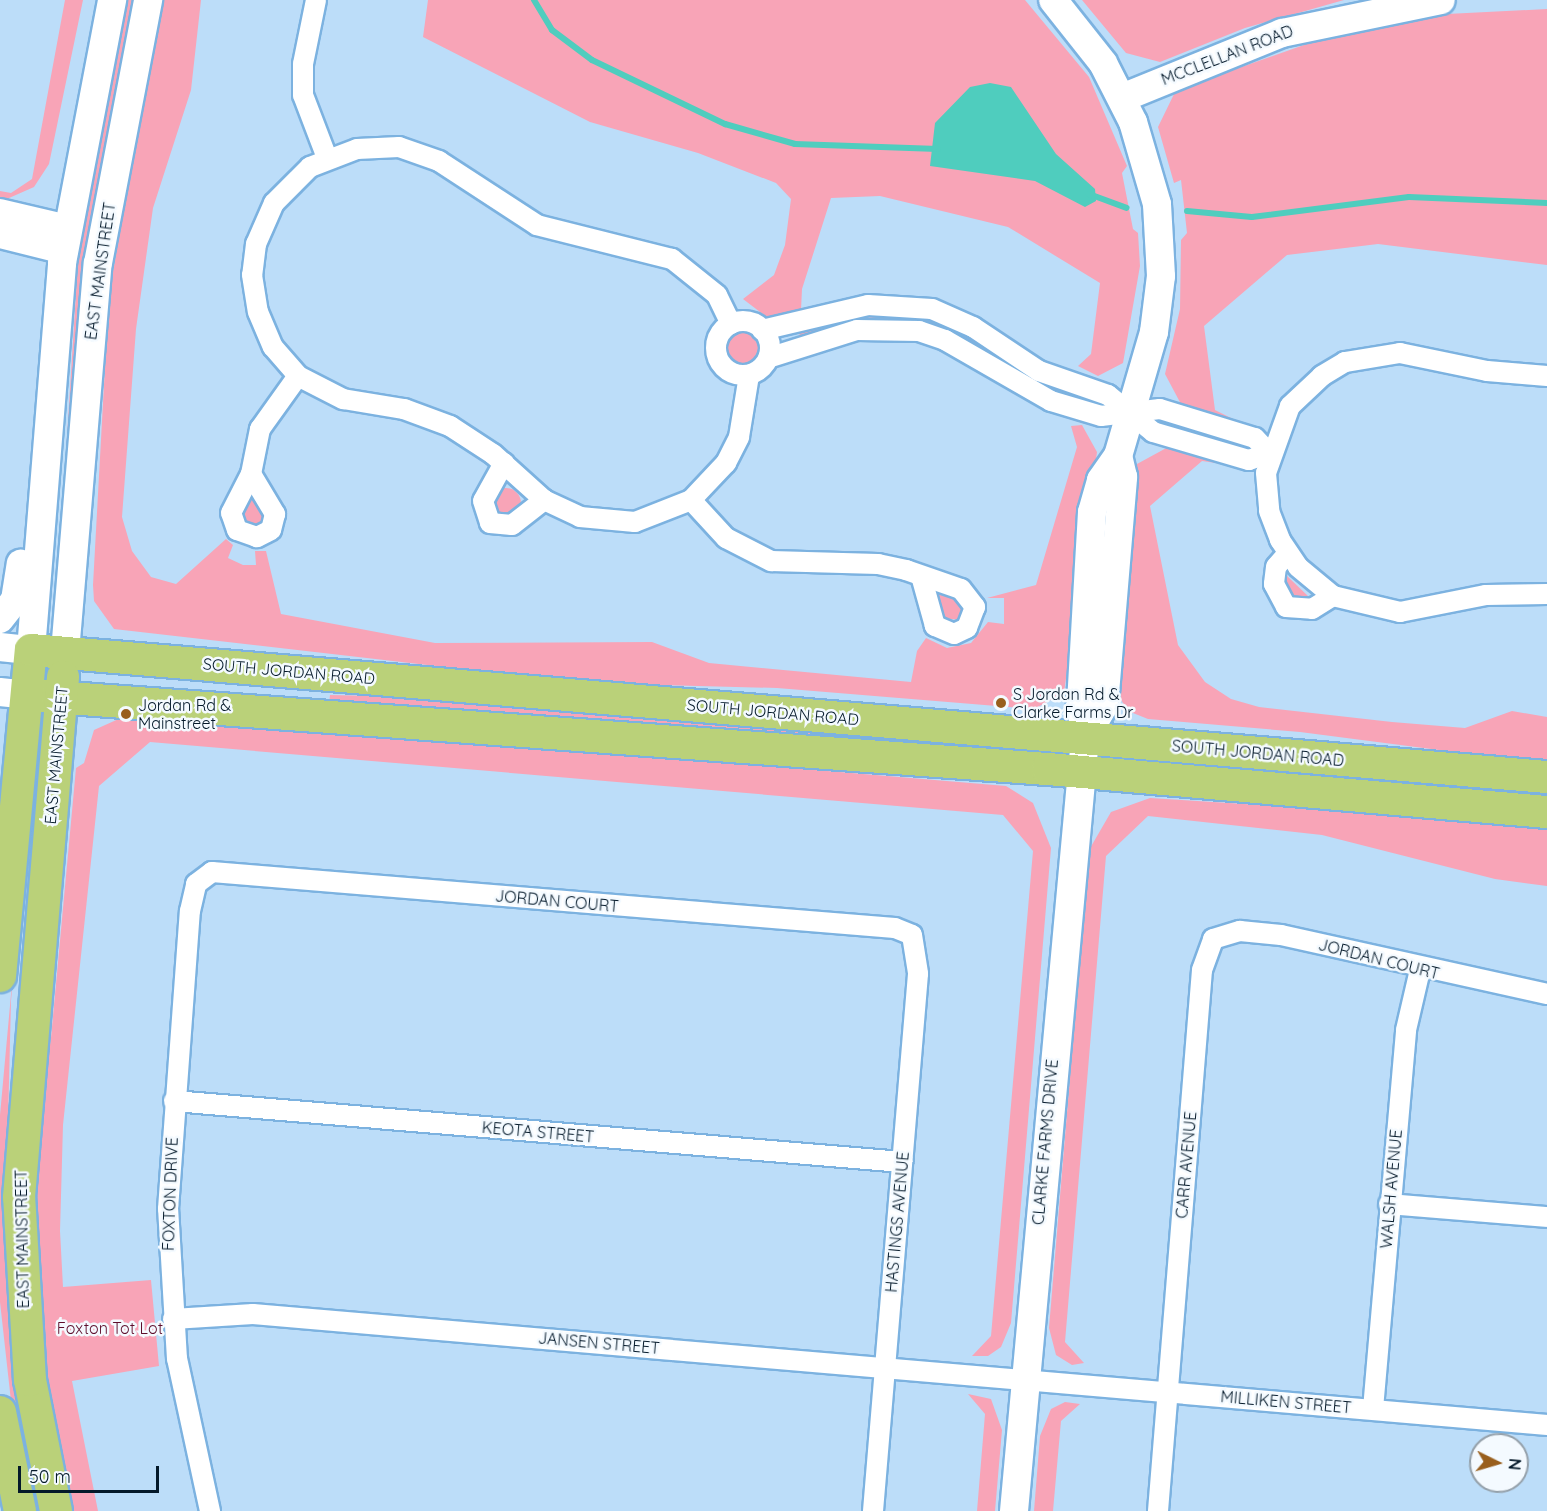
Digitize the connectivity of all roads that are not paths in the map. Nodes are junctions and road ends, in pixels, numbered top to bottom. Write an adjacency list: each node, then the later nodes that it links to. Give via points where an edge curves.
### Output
1 (112, 0): 11 (street)
2 (148, 0): 36 (street, EAST MAINSTREET, via 98,263)
3 (316, 0): 8 (street, via 303,64 303,95)
4 (1053, 0): 7 (street, CLARKE FARMS DRIVE, via 1089,42)
5 (1442, 0): 6 (street, MCCLELLAN ROAD)
6 (1392, 4): 7 (street, MCCLELLAN ROAD, via 1260,39)
7 (1122, 98): 23 (street, CLARKE FARMS DRIVE, via 1152,178 1160,232 1157,313)
8 (327, 158): 13 (street, via 386,146 428,155 537,225 672,259 717,296); 20 (street, via 297,177 274,203 260,230 253,260 258,312 273,347)
9 (0, 213): 11 (street)
10 (0, 234): 11 (street)
11 (66, 239): 22 (street)
12 (853, 308): 14 (street); 15 (street); 16 (street, via 880,304 932,309)
13 (731, 324): 14 (street, via 746,322); 19 (street, via 717,345 720,361 732,373)
14 (762, 330): 17 (street, via 769,340)
15 (857, 330): 17 (street); 18 (street, via 897,328 932,334)
16 (999, 346): 18 (street); 23 (street, via 1039,371 1108,395)
17 (768, 358): 19 (street)
18 (986, 366): 23 (street, via 1073,409 1101,416)
19 (749, 375): 28 (street, via 746,412 733,449)
20 (298, 376): 25 (street, via 343,399 434,419); 26 (street, via 260,429)
21 (1547, 376): 24 (street, via 1487,371 1414,354 1358,358 1327,372 1300,395)
22 (50, 411): 33 (street, via 30,444 18,590); 35 (street)
23 (1130, 412): 24 (street, via 1160,409 1255,438); 39 (street, CLARKE FARMS DRIVE, via 1118,456 1101,480 1092,512 1081,703)
24 (1269, 453): 29 (street, via 1269,511)
25 (504, 463): 27 (street); 27 (street, via 483,501 490,523 513,525)
26 (251, 474)
27 (544, 500): 28 (street, via 580,517 623,522 657,516)
28 (691, 500): 30 (street, via 726,538 771,561 878,564)
29 (1288, 553): 32 (street); 32 (street, via 1276,567 1274,584 1286,607 1312,609)
30 (921, 576)
31 (1547, 594): 32 (street, via 1486,595 1400,612)
32 (1333, 596)
33 (0, 619)
34 (0, 647): 35 (street, SOUTH JORDAN ROAD)
35 (31, 650): 36 (main road, SOUTH JORDAN ROAD); 37 (main road)
36 (65, 652): 38 (main road, EAST MAINSTREET); 39 (main road, SOUTH JORDAN ROAD)
37 (13, 693): 38 (main road); 47 (main road)
38 (61, 697): 41 (main road); 67 (main road, EAST MAINSTREET, via 19,1197 27,1356)
39 (1084, 738): 41 (street, CLARKE FARMS DRIVE); 42 (main road, SOUTH JORDAN ROAD)
40 (0, 759): 43 (main road)
41 (1078, 772): 44 (main road); 59 (street, CLARKE FARMS DRIVE)
42 (1547, 777)
43 (0, 796)
44 (1547, 812)
45 (0, 860): 47 (main road)
46 (202, 877): 48 (street, JORDAN COURT, via 223,873 895,928); 53 (street, FOXTON DRIVE, via 190,911)
47 (8, 890): 51 (main road)
48 (912, 935): 54 (street, HASTINGS AVENUE, via 918,956)
49 (1213, 939): 50 (street, JORDAN COURT, via 1240,931 1281,935); 60 (street, CARR AVENUE, via 1202,970)
50 (1420, 970): 52 (street, JORDAN COURT); 55 (street, WALSH AVENUE, via 1406,1030)
51 (0, 976)
52 (1547, 994)
53 (174, 1101): 54 (street, KEOTA STREET); 57 (street, FOXTON DRIVE, via 168,1209)
54 (902, 1162): 58 (street, HASTINGS AVENUE)
55 (1389, 1204): 56 (street); 61 (street, WALSH AVENUE)
56 (1547, 1216)
57 (173, 1319): 58 (street, JANSEN STREET, via 253,1314); 68 (street, FOXTON DRIVE, via 188,1423)
58 (885, 1367): 59 (street, JANSEN STREET); 69 (street, HASTINGS AVENUE)
59 (1025, 1380): 60 (street, MILLIKEN STREET); 70 (street, CLARKE FARMS DRIVE)
60 (1167, 1393): 61 (street, MILLIKEN STREET); 71 (street, CARR AVENUE)
61 (1373, 1409): 63 (street, MILLIKEN STREET)
62 (0, 1412): 64 (main road)
63 (1547, 1425)
64 (3, 1450): 65 (main road); 66 (main road, via 28,1462)
65 (20, 1511)
66 (39, 1511)
67 (56, 1511)
68 (210, 1511)
69 (873, 1511)
70 (1014, 1511)
71 (1158, 1511)

